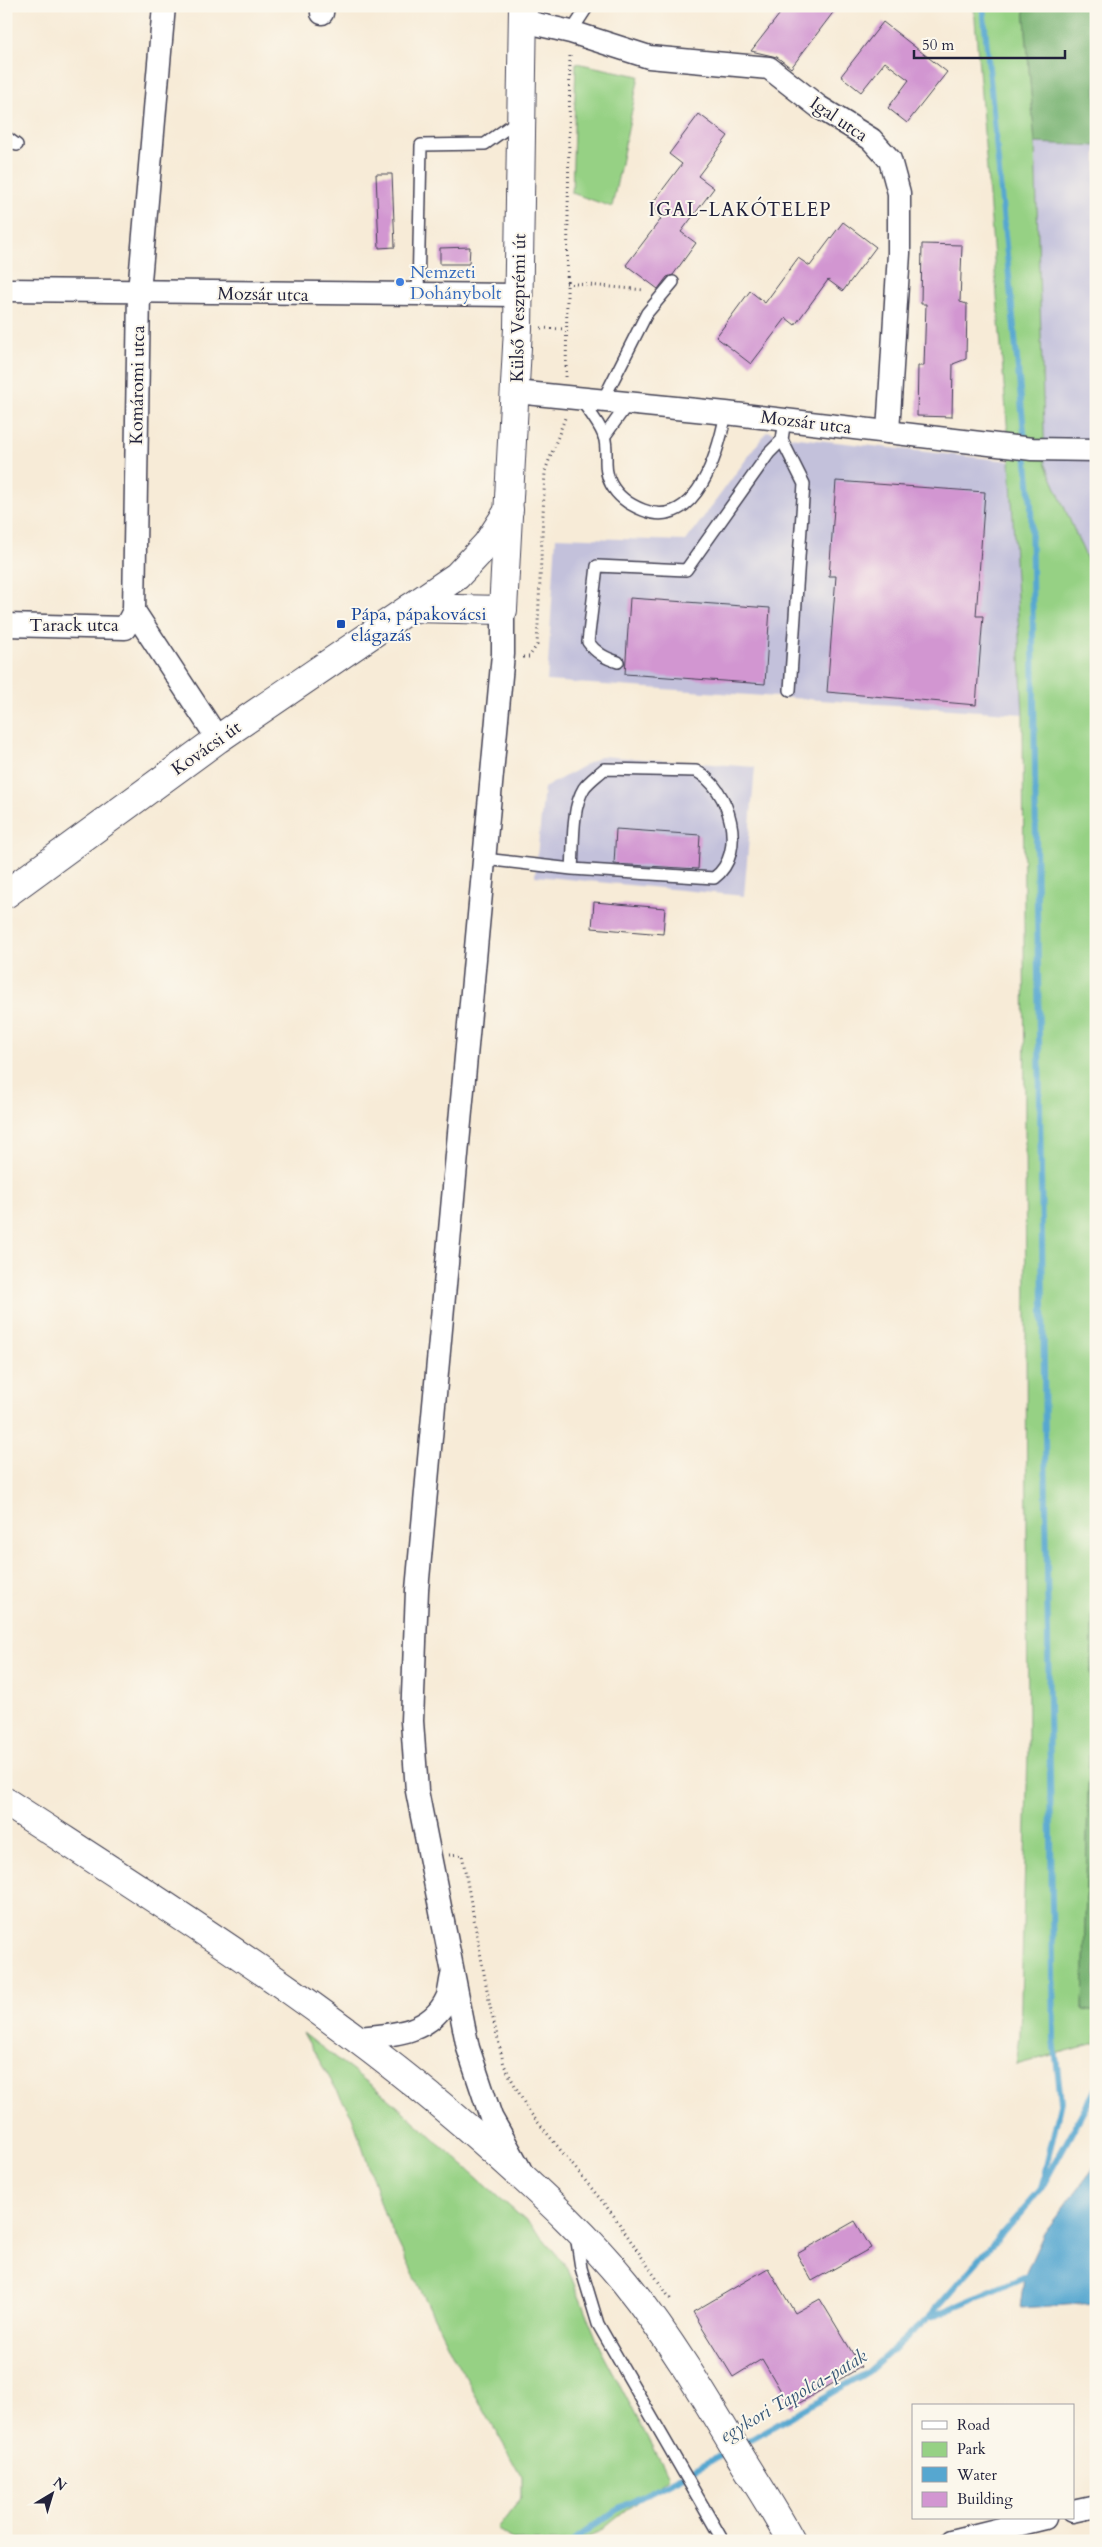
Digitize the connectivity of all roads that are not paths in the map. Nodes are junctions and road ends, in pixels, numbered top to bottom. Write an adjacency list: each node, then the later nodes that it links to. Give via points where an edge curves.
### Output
1 (164, 6): 10 (street, Komáromi utca)
2 (588, 6): 4 (lane)
3 (523, 14): 4 (street, Igal utca); 5 (street, Külső Veszprémi út)
4 (571, 32): 19 (street, Igal utca, via 649,57 769,68 819,107 871,139 890,160 899,194 899,253)
5 (522, 118): 11 (lane, via 484,144 421,145); 12 (street, Külső Veszprémi út)
6 (6, 137): 7 (lane)
7 (16, 145)
8 (673, 282): 15 (lane, via 646,313)
9 (6, 290): 10 (street, Mozsár utca)
10 (139, 292): 11 (street, Mozsár utca); 26 (street, Komáromi utca)
11 (418, 296): 12 (street, Mozsár utca)
12 (519, 296): 13 (street, Külső Veszprémi út)
13 (516, 392): 14 (street, Mozsár utca); 22 (street, Külső Veszprémi út)
14 (573, 397): 15 (street, Mozsár utca); 20 (lane, via 593,416)
15 (603, 400): 16 (street, Mozsár utca)
16 (629, 402): 17 (street, Mozsár utca); 20 (lane)
17 (726, 413): 18 (street, Mozsár utca); 20 (lane, via 720,442 706,478 686,504 660,513 646,511 619,496 610,484 605,465)
18 (783, 430): 19 (street, Mozsár utca); 28 (lane, via 686,570 597,566 588,642 595,652); 29 (lane, via 804,484)
19 (888, 432): 21 (street, Mozsár utca, via 1022,448)
20 (604, 437)
21 (1096, 450)
22 (509, 510): 23 (street, Kovácsi út, via 487,544); 24 (street, Külső Veszprémi út)
23 (457, 576): 24 (street, via 486,575); 25 (street, Kovácsi út)
24 (504, 600): 25 (street); 31 (street, via 503,654)
25 (410, 608): 30 (street, Kovácsi út)
26 (134, 611): 27 (street, Tarack utca, via 125,628); 30 (street)
27 (6, 625)
28 (618, 662)
29 (790, 690)
30 (218, 739): 33 (street, Kovácsi út)
31 (484, 859): 32 (lane); 35 (street, via 417,1590 412,1721 417,1792)
32 (572, 869): 32 (lane, via 581,796 584,788 604,769 696,772 708,777 723,801 733,827 729,859 724,871 714,878)
33 (6, 894)
34 (6, 1802): 36 (street, via 222,1943)
35 (452, 1970): 36 (street, via 448,1998 435,2015 418,2028 401,2034); 37 (street, via 478,2083 491,2117)
36 (357, 2038): 37 (street, via 472,2131)
37 (528, 2183): 38 (street)
38 (575, 2228): 42 (lane, via 581,2268 598,2324); 43 (street, via 623,2280 684,2361)
39 (1096, 2506): 40 (street)
40 (1074, 2511)
41 (1037, 2520): 44 (street)
42 (723, 2541)
43 (791, 2541)
44 (952, 2541)

